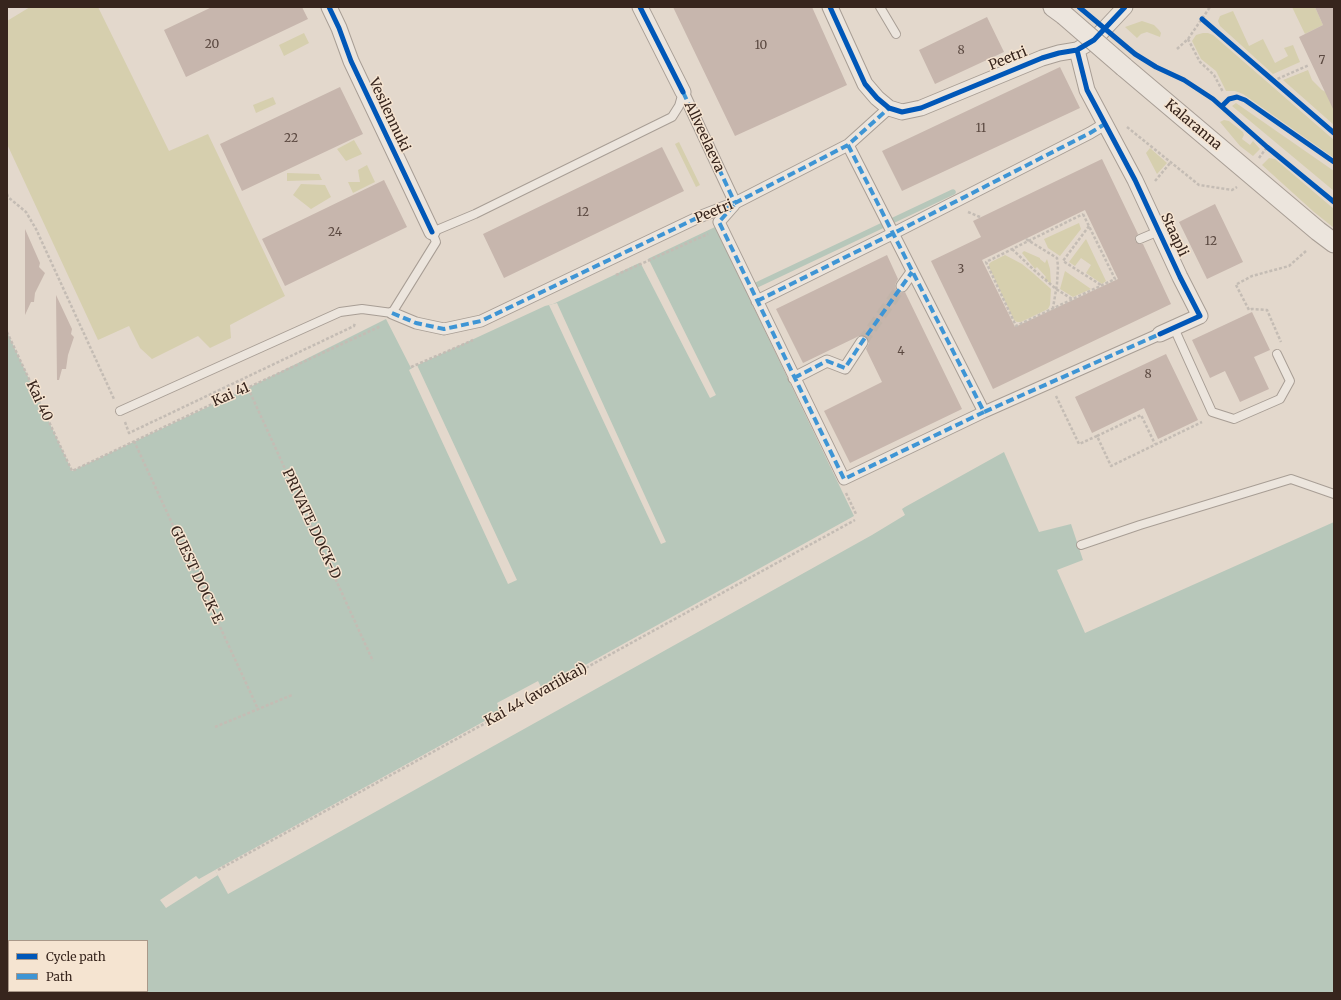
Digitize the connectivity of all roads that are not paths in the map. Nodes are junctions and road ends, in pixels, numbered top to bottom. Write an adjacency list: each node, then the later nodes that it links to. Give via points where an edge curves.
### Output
1 (329, 7): 15 (street, Vesilennuki, via 350,61)
2 (640, 7): 9 (street, Allveelaeva)
3 (880, 7): 7 (lane)
4 (1125, 7): 8 (street, Peetri, via 1094,40)
5 (833, 11): 10 (street, via 865,84)
6 (1058, 11): 18 (street, Kalaranna, bridge)
7 (896, 34)
8 (1077, 50): 10 (street, Peetri, via 1042,58 921,108 902,112); 11 (street, Staapli, via 1088,90)
9 (683, 92): 13 (street, Allveelaeva); 15 (lane, via 672,117 475,214)
10 (889, 108): 12 (street, Peetri)
11 (1105, 124): 14 (street, Staapli); 16 (street)
12 (848, 145): 13 (street, Peetri); 16 (street)
13 (735, 203): 21 (street, via 719,222); 22 (street, Peetri, via 698,217 481,321 444,329)
14 (1159, 231): 17 (lane); 23 (street, Staapli, via 1200,316)
15 (432, 232): 22 (lane, Vesilennuki, via 436,242)
16 (892, 234): 19 (street); 21 (street)
17 (1140, 239)
18 (1334, 243)
19 (912, 272): 20 (street); 29 (street)
20 (902, 286)
21 (757, 301): 27 (street)
22 (392, 313): 28 (lane, via 362,309 340,312)
23 (1174, 328): 24 (street, Staapli); 26 (lane, via 1212,412 1234,419 1280,399 1290,381)
24 (1160, 334): 29 (street, Staapli)
25 (862, 342): 27 (street, via 845,368 827,361)
26 (1277, 354)
27 (794, 378): 29 (street, Staapli, via 844,479)
28 (120, 411)
29 (984, 412)
30 (1334, 494): 31 (lane, via 1292,480)
31 (1081, 544)

